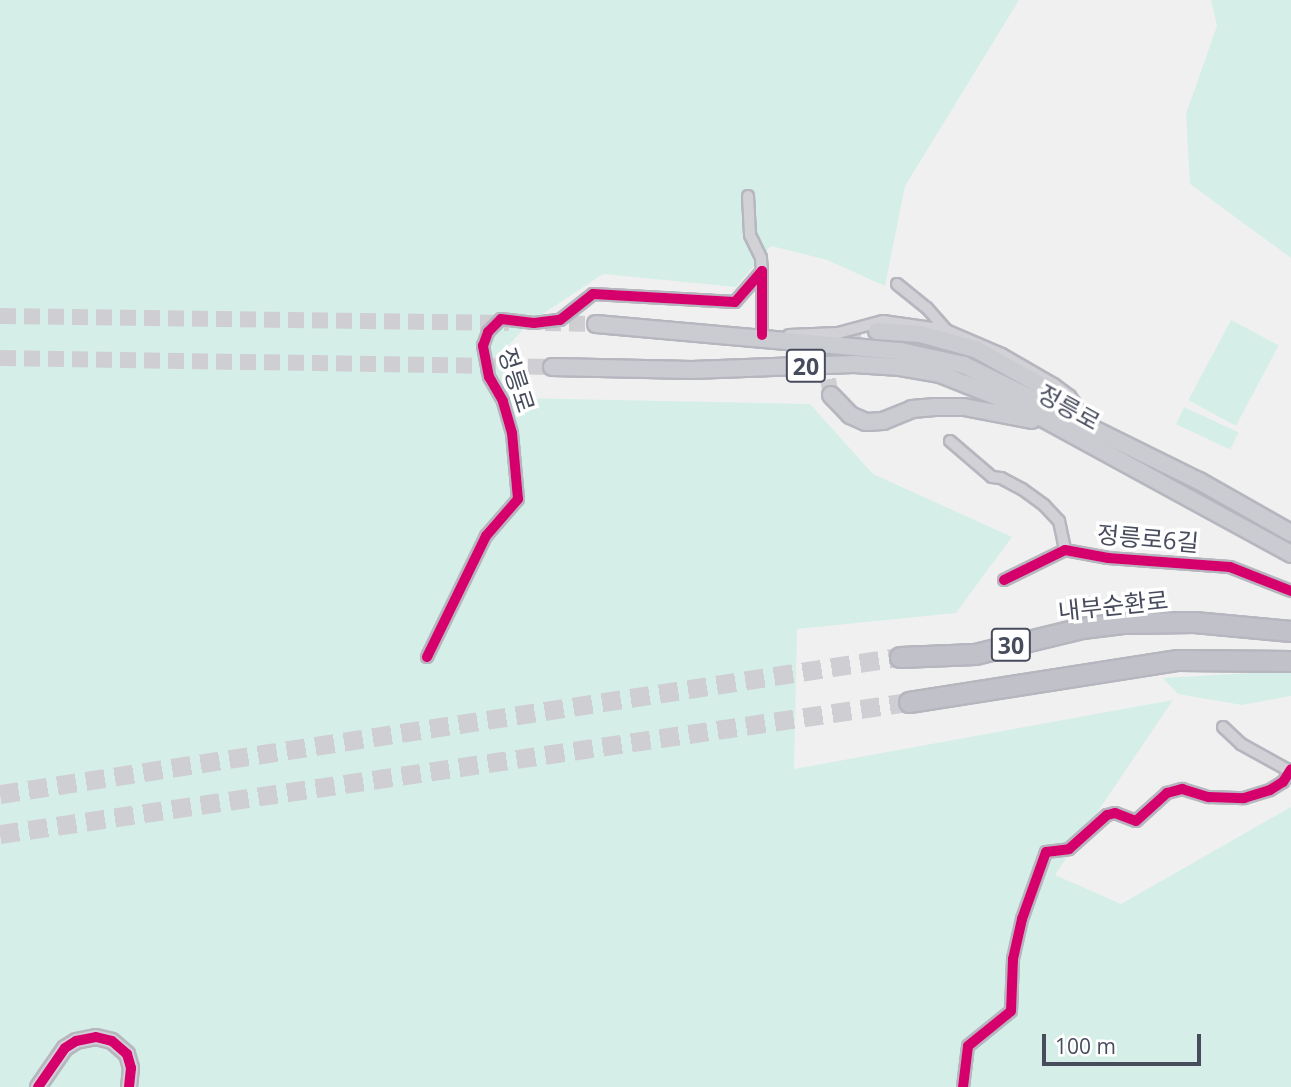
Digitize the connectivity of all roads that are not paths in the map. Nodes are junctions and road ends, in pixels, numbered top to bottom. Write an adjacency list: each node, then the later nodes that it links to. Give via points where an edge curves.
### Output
1 (748, 196): 2 (street, via 750,235)
2 (762, 271): 8 (street); 23 (street, 정릉로, via 734,302 593,294 560,320 501,319 488,332 484,357 512,433 518,499 486,536)
3 (897, 284): 7 (street, 정릉로)
4 (596, 324): 5 (main road, 정릉로 / 20)
5 (667, 331): 8 (street, 정릉로); 11 (main road, 정릉로 / 20, via 932,356 964,365)
6 (877, 331): 11 (main road, via 920,334 975,349 1051,391)
7 (946, 331): 8 (street, 정릉로, via 883,321 838,333); 13 (street, 정릉로, via 1002,354 1054,384 1070,396)
8 (762, 335)
9 (552, 367): 12 (main road, 정릉로 / 20, via 900,367 978,387)
10 (831, 395): 12 (main road, via 850,415 866,422 935,407 964,407)
11 (1072, 416): 13 (main road, 정릉로 / 20)
12 (1048, 422): 15 (main road, 정릉로 / 20)
13 (1091, 425): 16 (main road, 정릉로 / 20)
14 (950, 441): 18 (street, 정릉로6길, via 992,477 1002,478 1044,505 1059,521)
15 (1107, 454): 16 (main road, via 1132,456 1190,488 1199,488); 19 (main road, 정릉로 / 20)
16 (1199, 481): 17 (main road, 정릉로 / 20)
17 (1291, 533)
18 (1065, 550): 20 (street, 정릉로6길); 21 (street, 정릉로6길, via 1108,558 1230,567)
19 (1291, 554)
20 (1004, 580)
21 (1291, 591)
22 (1291, 631): 24 (highway, 내부순환로 / 30, via 1194,622 1121,623 975,654)
23 (427, 657)
24 (900, 657)
25 (1291, 661): 26 (highway, 30, via 1178,660)
26 (909, 702)
27 (1223, 727): 28 (street, via 1241,744)
28 (1291, 770): 31 (street, via 1270,790 1244,798 1209,797 1182,789 1167,793 1136,821 1115,813 1069,849 1046,852 1013,959 1011,1011 968,1046)
29 (38, 1087): 30 (street, via 65,1048 96,1037 112,1041 127,1054)
30 (129, 1087)
31 (963, 1087)

